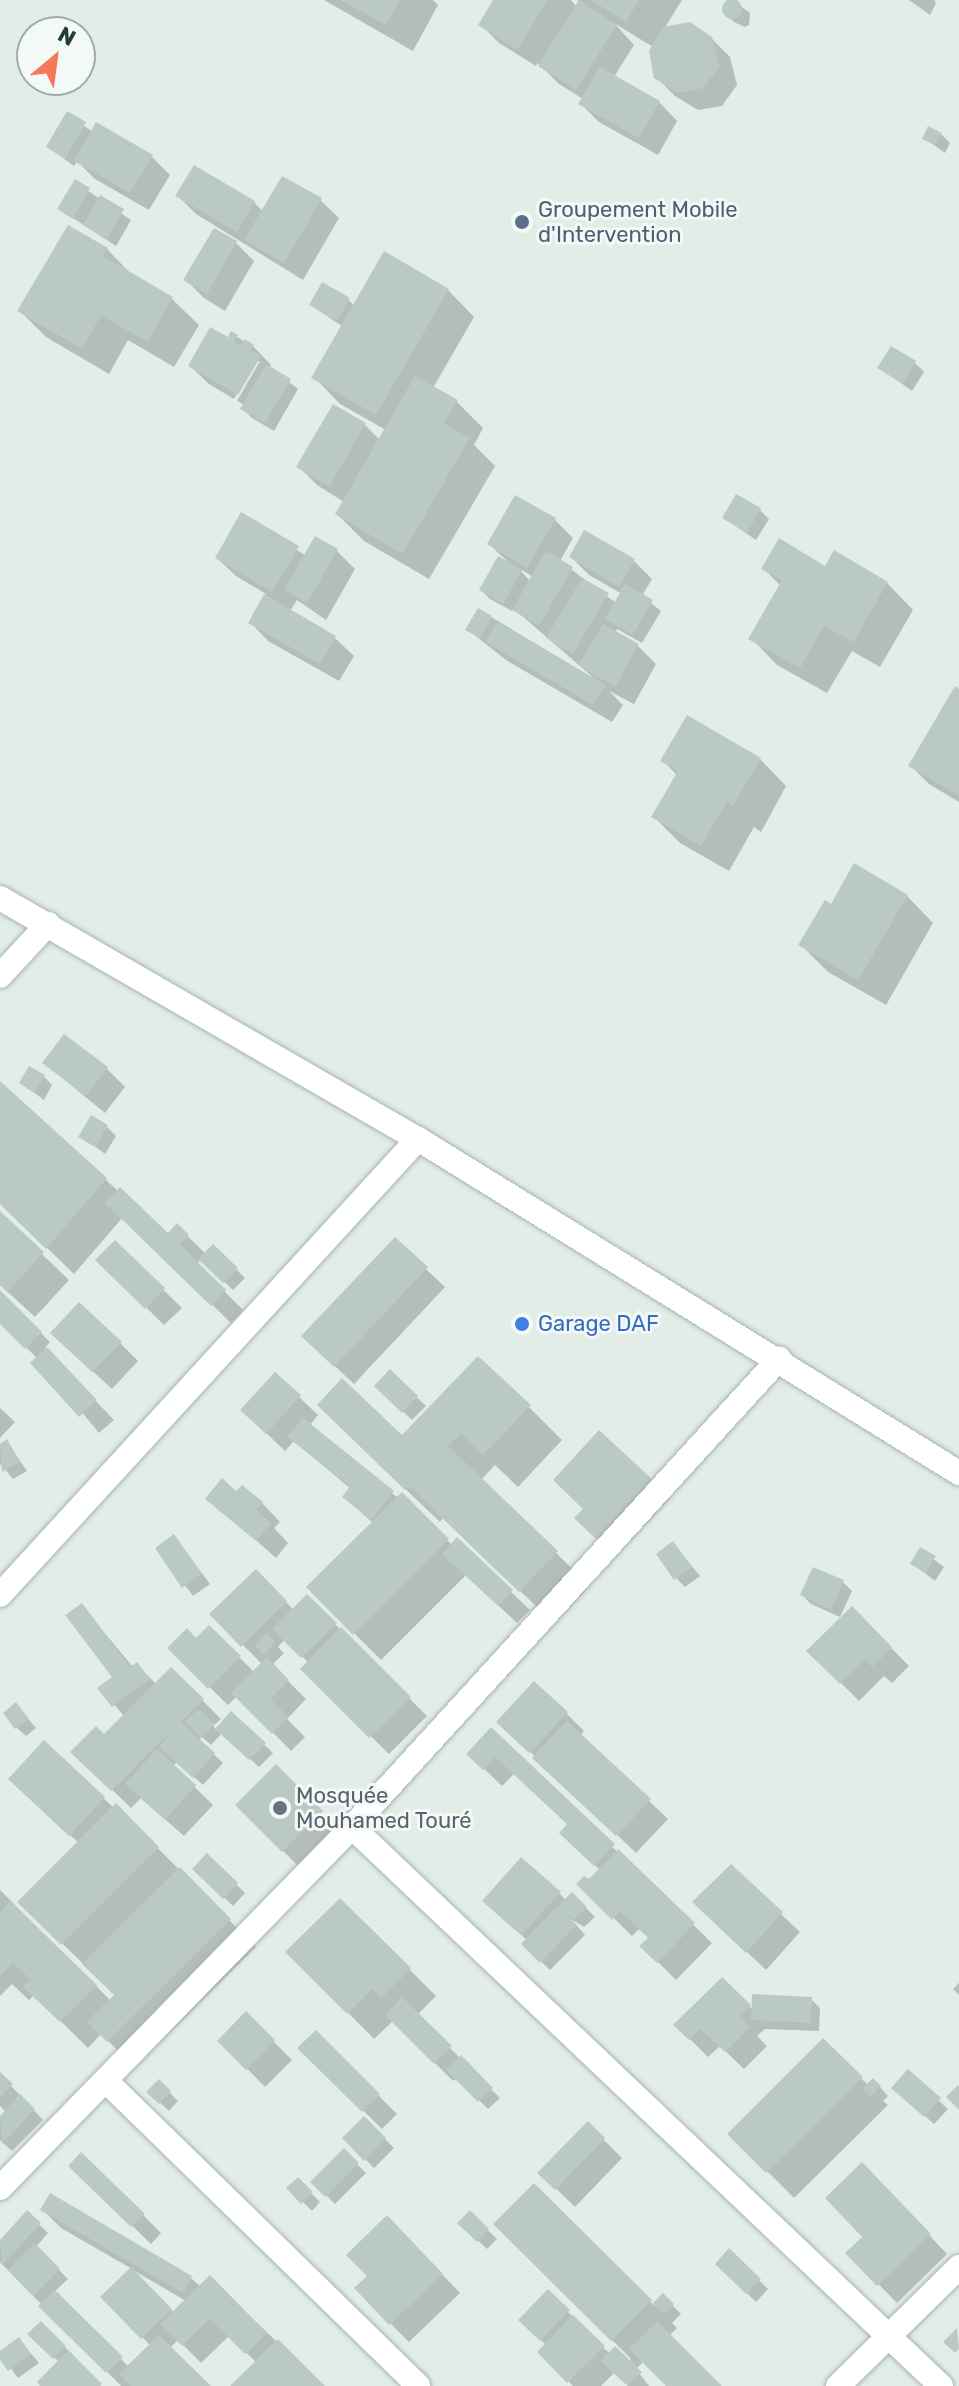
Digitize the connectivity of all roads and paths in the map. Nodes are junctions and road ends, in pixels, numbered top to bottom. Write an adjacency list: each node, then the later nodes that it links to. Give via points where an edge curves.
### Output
1 (0, 898): 2 (street)
2 (48, 924): 3 (street); 4 (street)
3 (0, 976)
4 (418, 1139): 5 (street); 7 (street)
5 (779, 1359): 6 (street); 8 (street)
6 (959, 1473)
7 (0, 1595)
8 (352, 1827): 9 (street); 12 (street)
9 (106, 2081): 10 (street); 13 (street)
10 (0, 2188)
11 (959, 2267): 12 (street)
12 (887, 2335): 14 (street); 15 (street)
13 (418, 2386)
14 (838, 2386)
15 (941, 2386)

